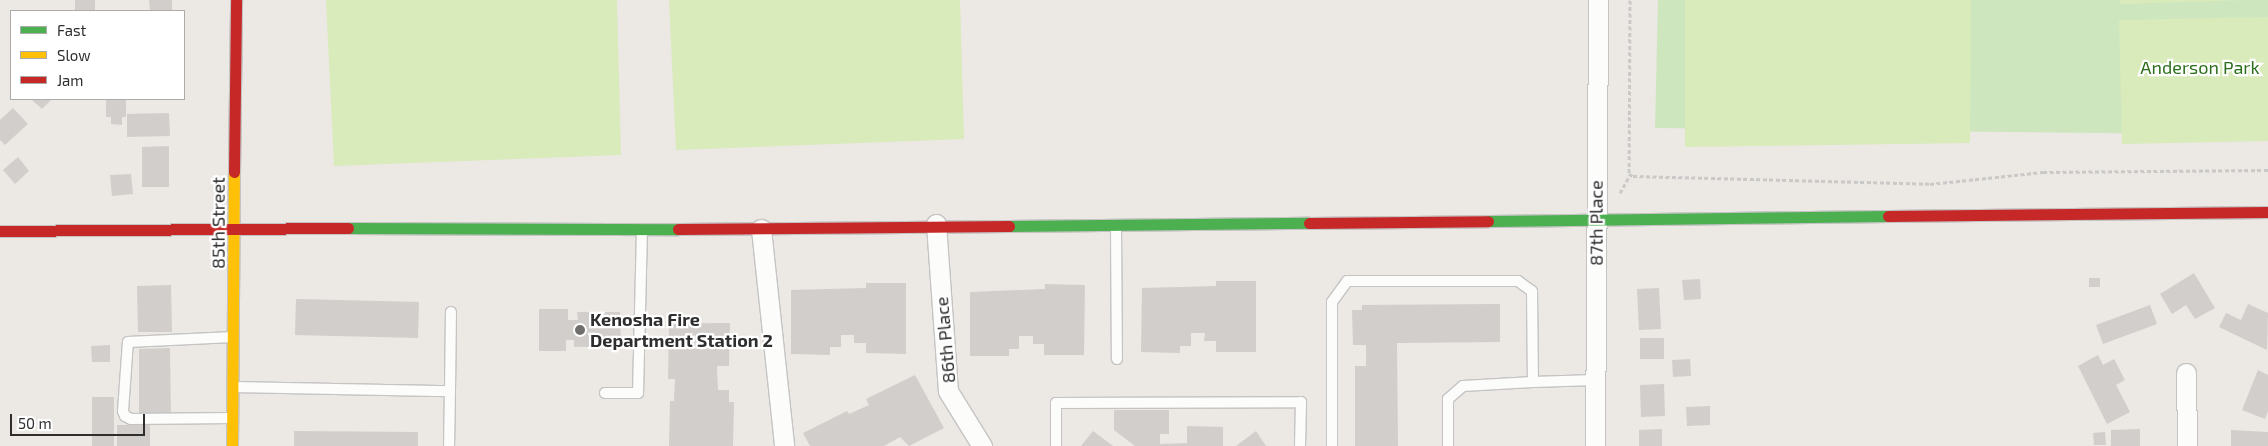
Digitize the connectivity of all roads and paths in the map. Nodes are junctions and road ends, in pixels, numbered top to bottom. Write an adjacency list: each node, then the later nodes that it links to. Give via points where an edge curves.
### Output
1 (236, 0): 11 (street, 85th Street)
2 (1598, 0): 8 (street, 87th Place)
3 (1630, 0): 5 (path)
4 (2268, 170): 5 (path, via 2043,172 1930,184 1844,184)
5 (1630, 175): 6 (path)
6 (1620, 193)
7 (2268, 212): 8 (street)
8 (1596, 220): 9 (street); 19 (street, 87th Place)
9 (1116, 223): 10 (street); 17 (lane)
10 (936, 224): 13 (street); 28 (street, 86th Place, via 948,391)
11 (236, 228): 12 (street); 14 (street); 16 (street, 85th Street)
12 (642, 228): 13 (street); 23 (lane, via 638,393)
13 (761, 229): 27 (street)
14 (0, 231)
15 (451, 312): 22 (lane)
16 (234, 337): 21 (street, 85th Street); 24 (lane, via 128,342 123,411 131,419)
17 (1117, 359)
18 (2186, 373): 34 (street)
19 (1595, 380): 20 (lane); 33 (street, 87th Place)
20 (1533, 382): 31 (lane, via 1532,291 1518,280 1348,281 1332,302); 32 (lane, via 1463,386 1448,399)
21 (233, 387): 22 (lane); 24 (street, 85th Street)
22 (450, 391): 26 (lane)
23 (605, 393)
24 (233, 418): 25 (street, 85th Street)
25 (232, 446)
26 (449, 446)
27 (784, 446)
28 (982, 446)
29 (1056, 446): 30 (lane, via 1056,403 1301,402)
30 (1300, 446)
31 (1332, 446)
32 (1448, 446)
33 (1594, 446)
34 (2187, 446)

